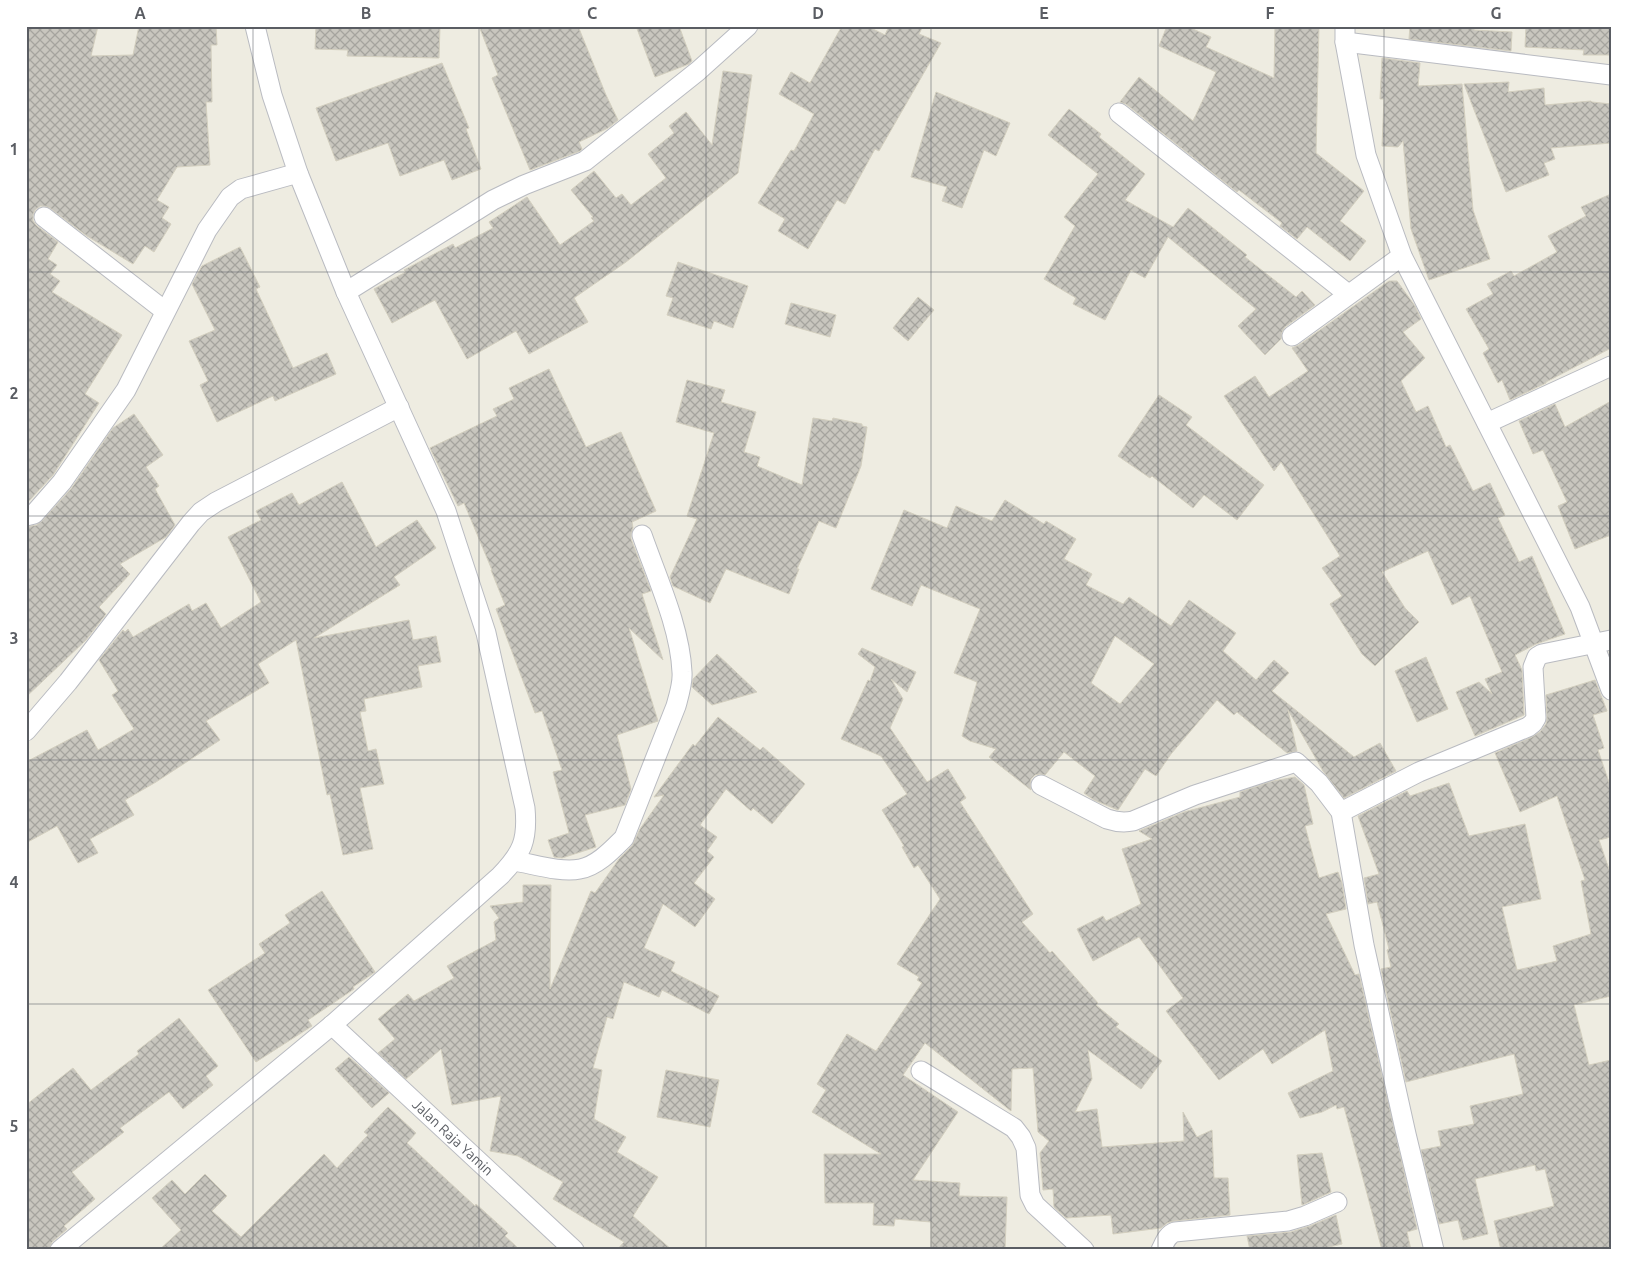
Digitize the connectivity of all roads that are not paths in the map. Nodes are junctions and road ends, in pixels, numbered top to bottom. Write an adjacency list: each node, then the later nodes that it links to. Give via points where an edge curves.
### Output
1 (255, 26): 6 (street, via 272,95)
2 (748, 26): 9 (street, via 698,71 585,161 493,200)
3 (1345, 34): 4 (street); 8 (street, via 1366,155)
4 (1611, 75)
5 (1119, 113): 10 (street)
6 (298, 173): 9 (street); 11 (street, via 241,189 230,197 206,230)
7 (44, 218): 11 (street)
8 (1402, 256): 10 (street); 15 (street)
9 (346, 292): 14 (street)
10 (1348, 294): 12 (street)
11 (165, 311): 16 (street, via 126,390 62,482 34,514)
12 (1292, 336)
13 (1611, 366): 15 (street)
14 (399, 408): 20 (street, via 201,512); 23 (street, via 446,511 486,633 525,808 524,842)
15 (1487, 423): 18 (street, via 1580,607)
16 (26, 516)
17 (642, 536): 23 (street, via 676,630 682,673 676,706 624,838 611,852 581,869 565,870)
18 (1602, 641): 19 (street); 22 (street, via 1537,657 1532,667 1536,712 1533,723 1419,772)
19 (1611, 690)
20 (26, 731)
21 (1041, 784): 22 (street, via 1107,819 1124,822 1296,762 1319,783)
22 (1341, 812): 31 (street, via 1364,945)
23 (514, 861): 24 (street)
24 (332, 1025): 27 (street); 28 (street, Jalan Raja Yamin)
25 (921, 1071): 29 (street, via 1014,1128 1026,1148 1030,1195 1035,1205)
26 (1337, 1202): 30 (street, via 1288,1221 1175,1232 1170,1234)
27 (60, 1250)
28 (574, 1250)
29 (1084, 1250)
30 (1161, 1250)
31 (1434, 1250)

